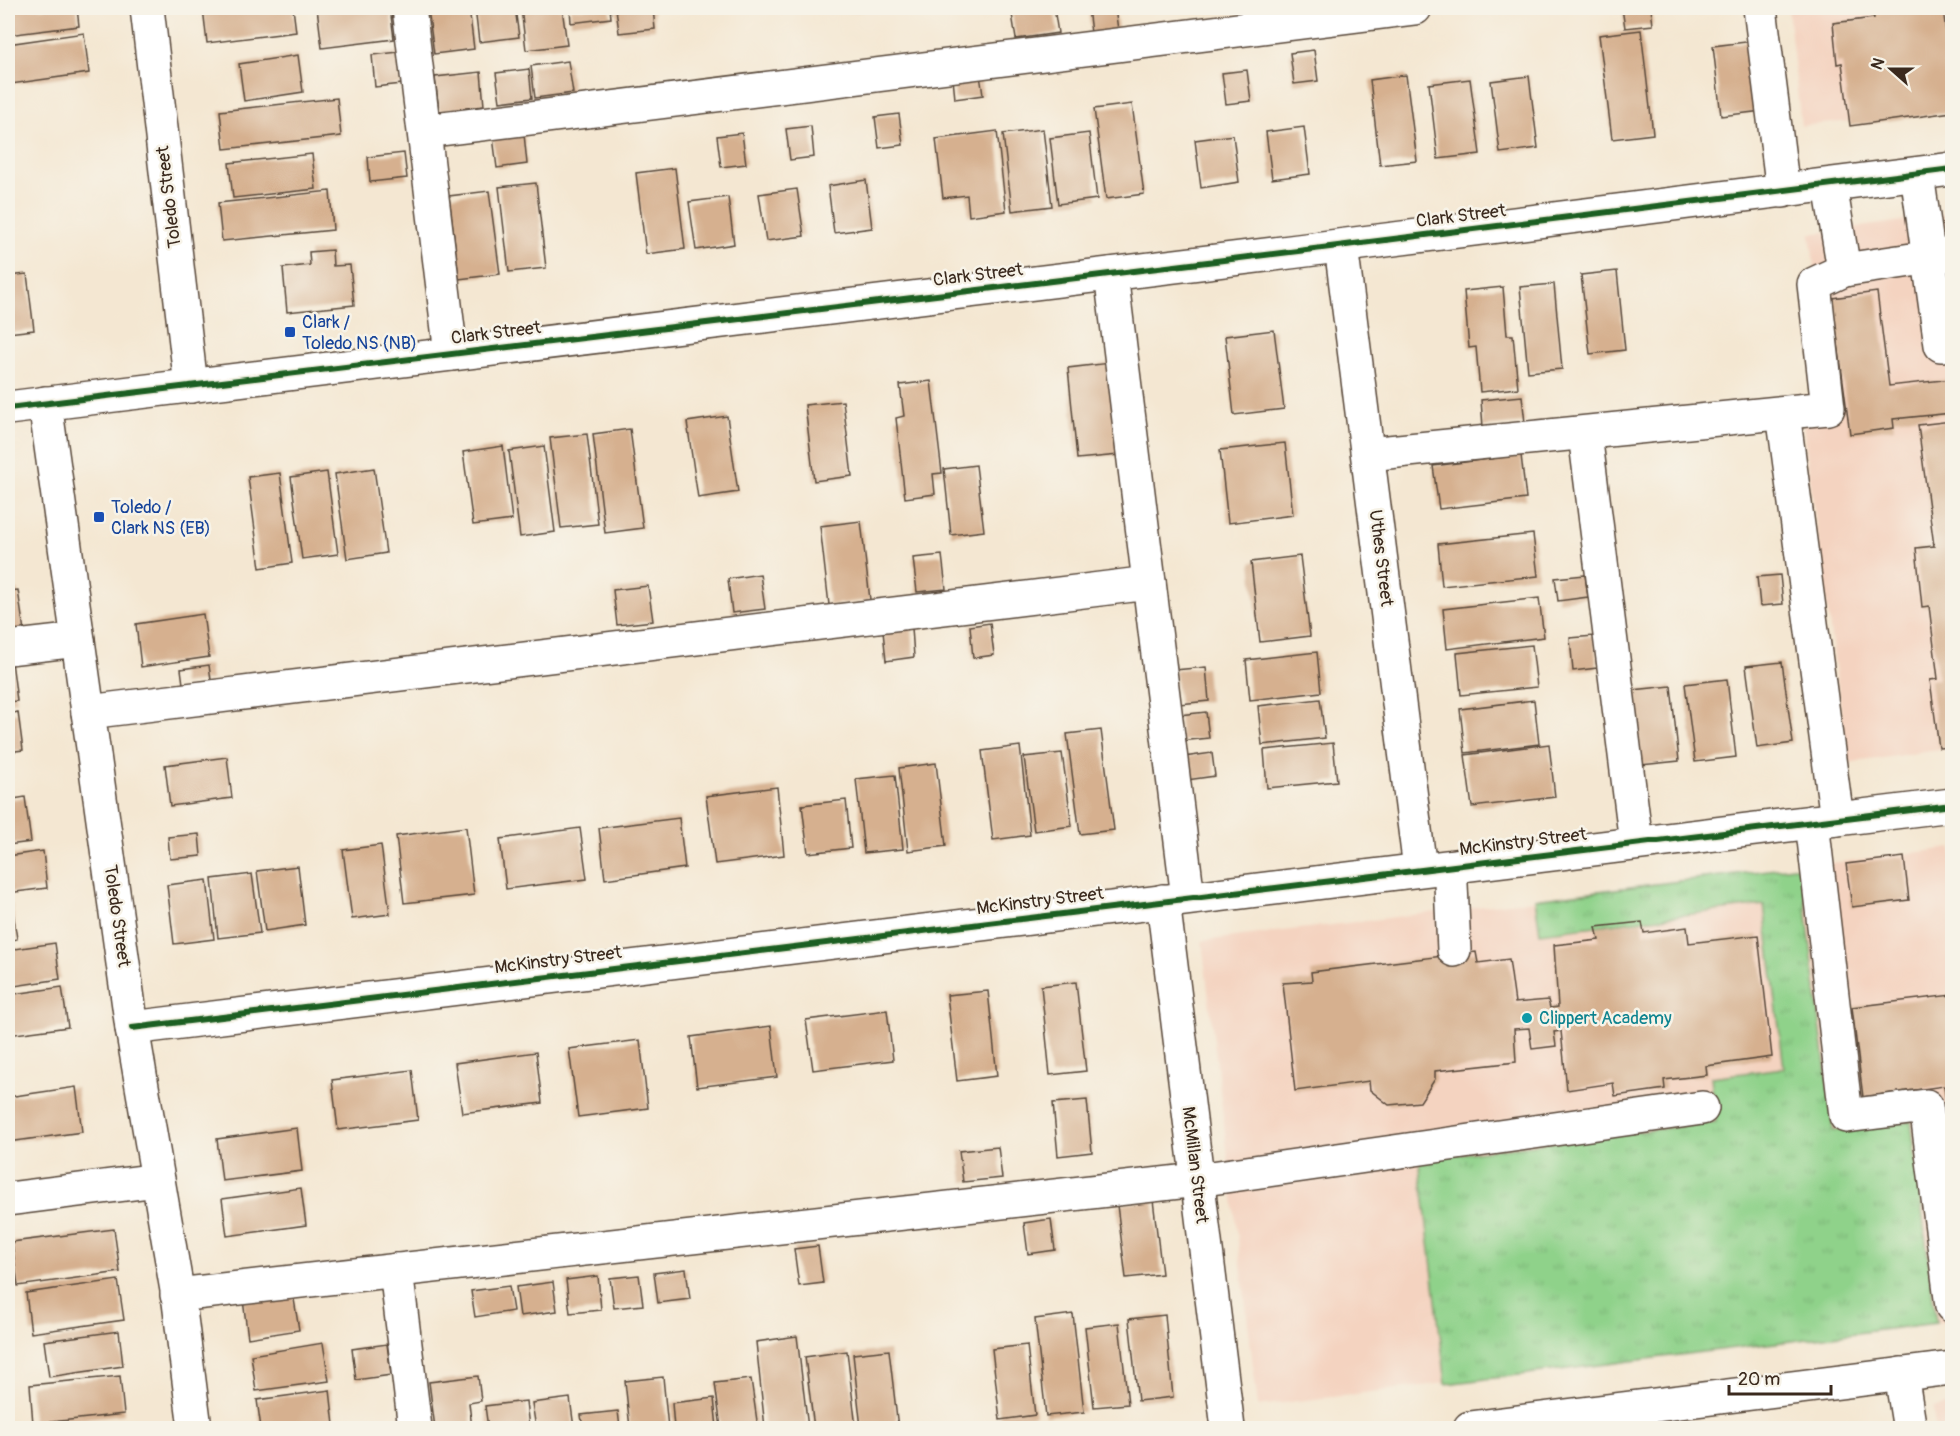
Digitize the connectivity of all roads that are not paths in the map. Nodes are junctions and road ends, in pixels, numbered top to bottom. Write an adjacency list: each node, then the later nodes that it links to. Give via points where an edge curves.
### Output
1 (147, 8): 16 (street, Toledo Street)
2 (410, 8): 5 (street)
3 (1415, 8): 5 (street)
4 (1764, 8): 9 (street)
5 (425, 131): 15 (street)
6 (1953, 169): 7 (street, Clark Street)
7 (1917, 174): 8 (street, Clark Street); 11 (street)
8 (1830, 185): 9 (street, Clark Street); 12 (street)
9 (1783, 191): 10 (street, Clark Street)
10 (1341, 246): 13 (street, Clark Street); 21 (street, Uthes Street)
11 (1941, 256): 12 (street); 14 (street, via 1941,345)
12 (1844, 270): 19 (street, via 1814,284 1828,408)
13 (1111, 274): 15 (street, Clark Street); 22 (street, McMillan Street)
14 (1953, 344)
15 (451, 354): 16 (street, Clark Street)
16 (191, 386): 17 (street, Clark Street)
17 (45, 403): 18 (street, Clark Street); 23 (street, Toledo Street)
18 (8, 408)
19 (1783, 413): 20 (street); 27 (street)
20 (1585, 434): 21 (street); 28 (street)
21 (1368, 454): 29 (street, Uthes Street)
22 (1149, 583): 25 (street); 31 (street, McMillan Street)
23 (78, 640): 24 (street); 25 (street, Toledo Street)
24 (8, 648)
25 (88, 712): 33 (street, Toledo Street)
26 (1953, 805): 27 (street, McKinstry Street)
27 (1825, 820): 28 (street, McKinstry Street); 40 (street, via 1846,1116 1926,1106)
28 (1636, 843): 29 (street, McKinstry Street)
29 (1420, 869): 31 (street, McKinstry Street)
30 (1451, 884): 32 (street)
31 (1175, 899): 33 (street, McKinstry Street); 36 (street, McMillan Street)
32 (1454, 950)
33 (132, 1028): 35 (street, Toledo Street)
34 (1702, 1108): 36 (street)
35 (158, 1180): 37 (street); 39 (street, Toledo Street)
36 (1197, 1180): 38 (street); 45 (street, McMillan Street)
37 (8, 1198)
38 (396, 1270): 39 (street); 44 (street)
39 (177, 1295): 43 (street, Toledo Street)
40 (1953, 1306)
41 (1953, 1368): 42 (street)
42 (1901, 1374): 46 (street); 47 (street)
43 (195, 1428)
44 (415, 1428)
45 (1228, 1428)
46 (1470, 1428)
47 (1911, 1428)

